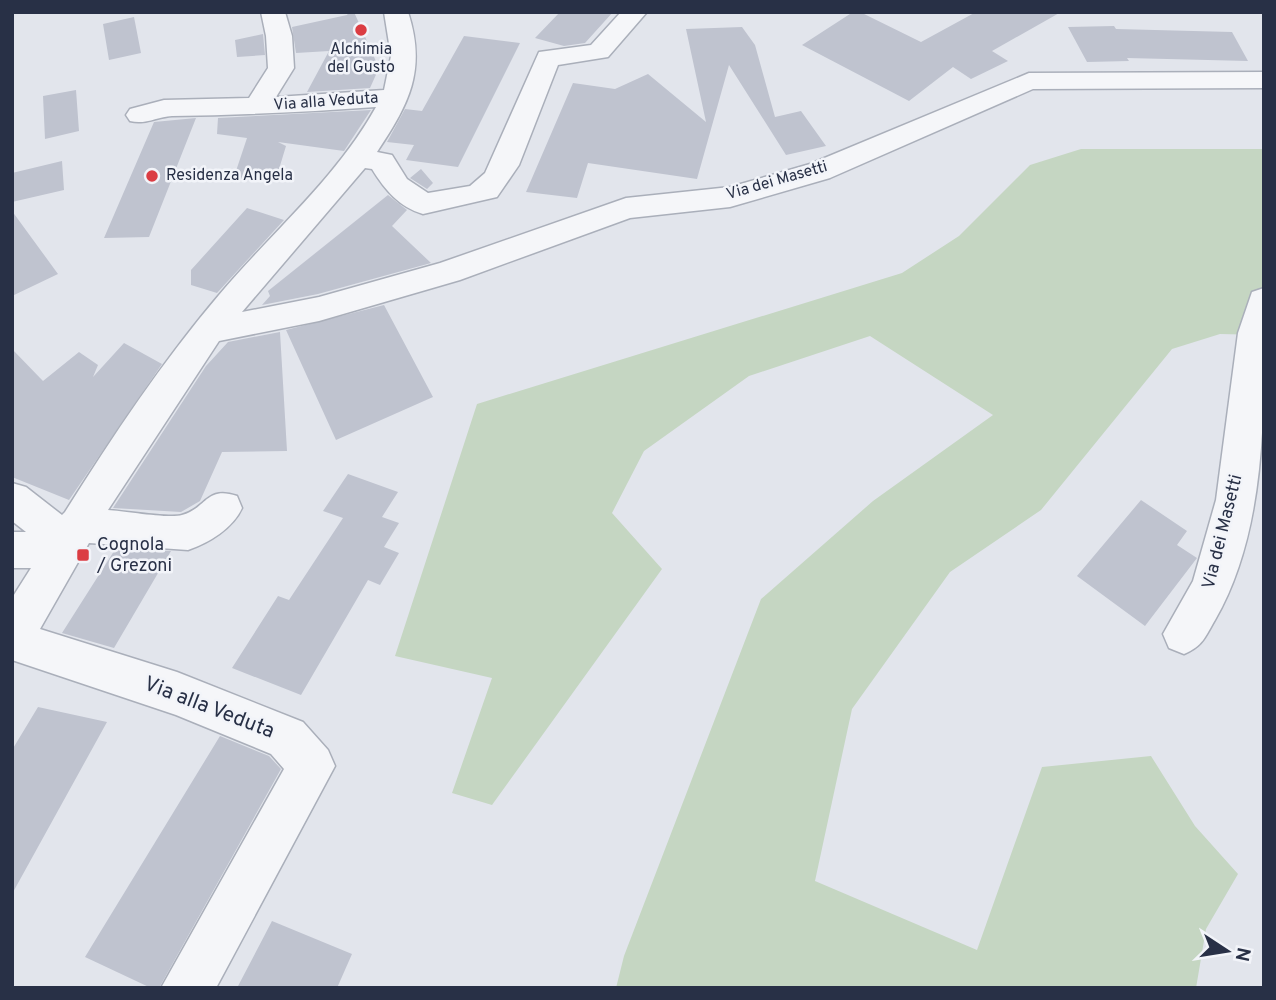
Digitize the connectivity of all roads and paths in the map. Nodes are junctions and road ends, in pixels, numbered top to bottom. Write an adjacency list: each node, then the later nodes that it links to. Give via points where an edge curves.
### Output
1 (273, 12): 6 (street, Via alla Veduta, via 281,68)
2 (396, 12): 5 (street, Via alla Veduta, via 406,45)
3 (635, 12): 8 (street, via 599,52 548,58 504,168 485,191 423,204 397,186 382,162)
4 (1264, 80): 10 (street, Via dei Masetti, via 1030,81 820,171 730,197 626,208 449,272 318,309)
5 (395, 97): 6 (street, Via alla Veduta); 8 (street, Via alla Veduta)
6 (257, 106): 7 (street, Via alla Veduta, via 164,108)
7 (140, 116)
8 (360, 158): 10 (street, Via alla Veduta)
9 (1264, 300): 15 (street, Via dei Masetti, via 1255,332 1235,500 1212,587)
10 (208, 331): 13 (street, Via alla Veduta)
11 (12, 499): 13 (street)
12 (223, 508): 13 (street, via 188,533)
13 (72, 533): 14 (street, via 45,550); 16 (street, Via alla Veduta)
14 (12, 550)
15 (1184, 634)
16 (12, 639): 17 (street, Via alla Veduta, via 177,694 287,738 312,766)
17 (187, 988)

